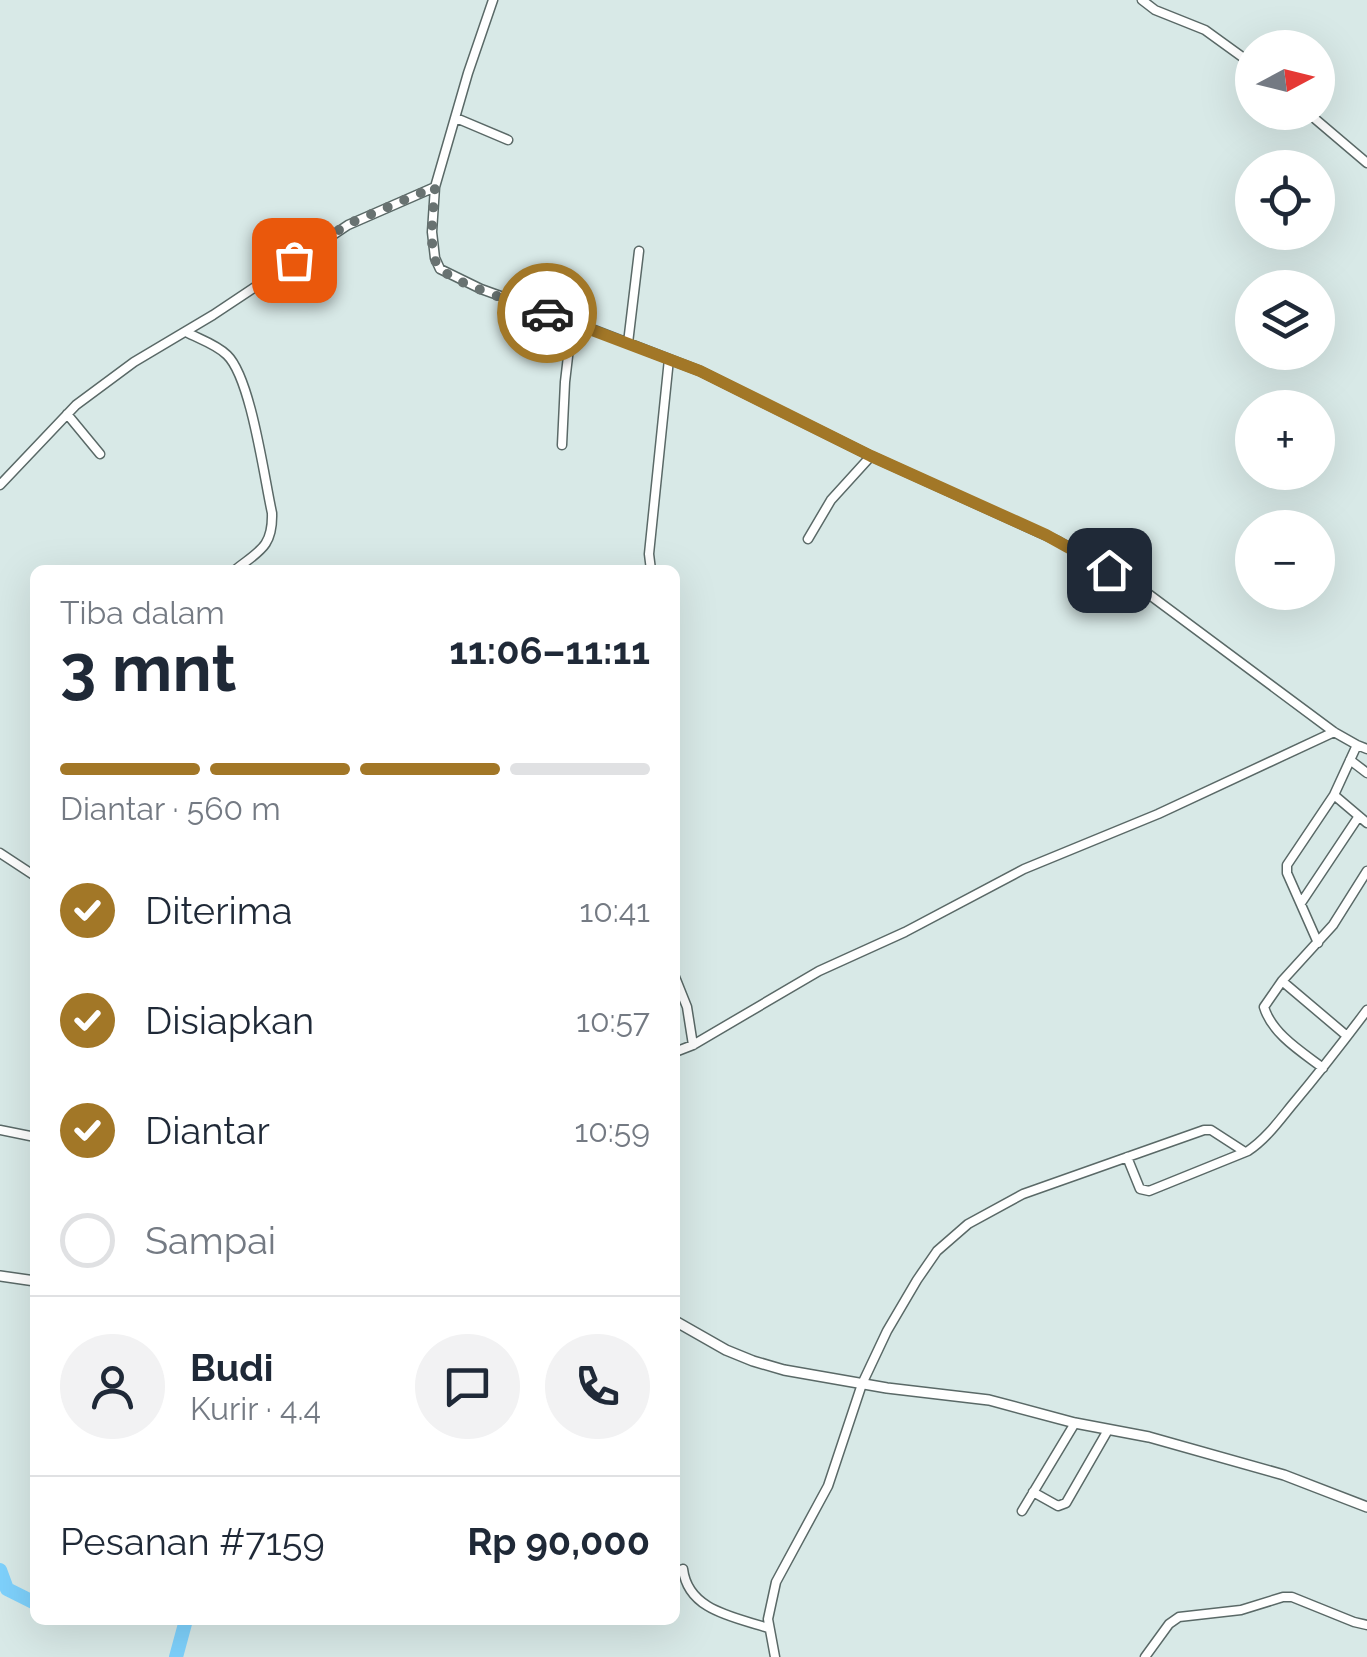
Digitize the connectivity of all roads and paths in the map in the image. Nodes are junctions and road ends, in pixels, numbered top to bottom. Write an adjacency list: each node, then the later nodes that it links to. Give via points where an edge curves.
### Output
1 (494, 0): 4 (street)
2 (1142, 0): 3 (street)
3 (1235, 52)
4 (456, 118): 6 (street); 8 (street)
5 (1329, 130): 7 (street)
6 (508, 140)
7 (1367, 163)
8 (435, 187): 10 (street, via 432,232 440,269); 11 (street, via 348,224)
9 (639, 251): 12 (street)
10 (572, 322): 12 (street); 15 (street)
11 (186, 332): 14 (street, via 134,362); 20 (street, via 230,358 248,402 272,530)
12 (628, 343): 13 (street)
13 (669, 359): 17 (street); 21 (street)
14 (68, 414): 16 (street); 18 (street)
15 (562, 444)
16 (100, 454)
17 (871, 456): 19 (street, via 831,500); 22 (street, via 1046,535 1135,584)
18 (0, 485)
19 (808, 539)
20 (241, 565)
21 (650, 565)
22 (1334, 732): 23 (street); 41 (street, via 1024,869 818,971)
23 (1356, 745): 24 (street); 25 (street)
24 (1367, 749)
25 (1350, 760): 26 (street); 27 (street)
26 (1367, 774)
27 (1334, 795): 28 (street); 35 (street, via 1287,864)
28 (1359, 816): 29 (street); 35 (street)
29 (1367, 823)
30 (0, 853): 31 (street)
31 (9, 860): 32 (street); 34 (street)
32 (0, 871)
33 (1367, 872): 36 (street)
34 (30, 873)
35 (1302, 903): 36 (street)
36 (1318, 943): 37 (street)
37 (1282, 981): 40 (street); 43 (street, via 1265,1013)
38 (680, 989): 41 (street)
39 (1367, 1010): 40 (street)
40 (1347, 1036): 43 (street)
41 (693, 1044): 42 (street)
42 (680, 1050)
43 (1324, 1068): 46 (street, via 1260,1144)
44 (0, 1130): 45 (street)
45 (30, 1136)
46 (1245, 1152): 47 (street, via 1204,1130); 47 (street, via 1149,1191 1140,1189)
47 (1127, 1157): 51 (street, via 1023,1194 968,1224 917,1280)
48 (0, 1276): 49 (street)
49 (30, 1281)
50 (680, 1325): 51 (street, via 753,1361)
51 (862, 1384): 52 (street, via 989,1400); 59 (street, via 828,1486 776,1582)
52 (1075, 1423): 53 (street); 54 (street)
53 (1108, 1430): 54 (street, via 1066,1502 1058,1506); 55 (street, via 1284,1475)
54 (1033, 1492): 56 (street)
55 (1367, 1507)
56 (1022, 1511)
57 (683, 1569): 59 (street, via 695,1597 720,1614)
58 (1367, 1625): 61 (street, via 1283,1597 1179,1617)
59 (768, 1628): 60 (street)
60 (776, 1657)
61 (1145, 1657)

